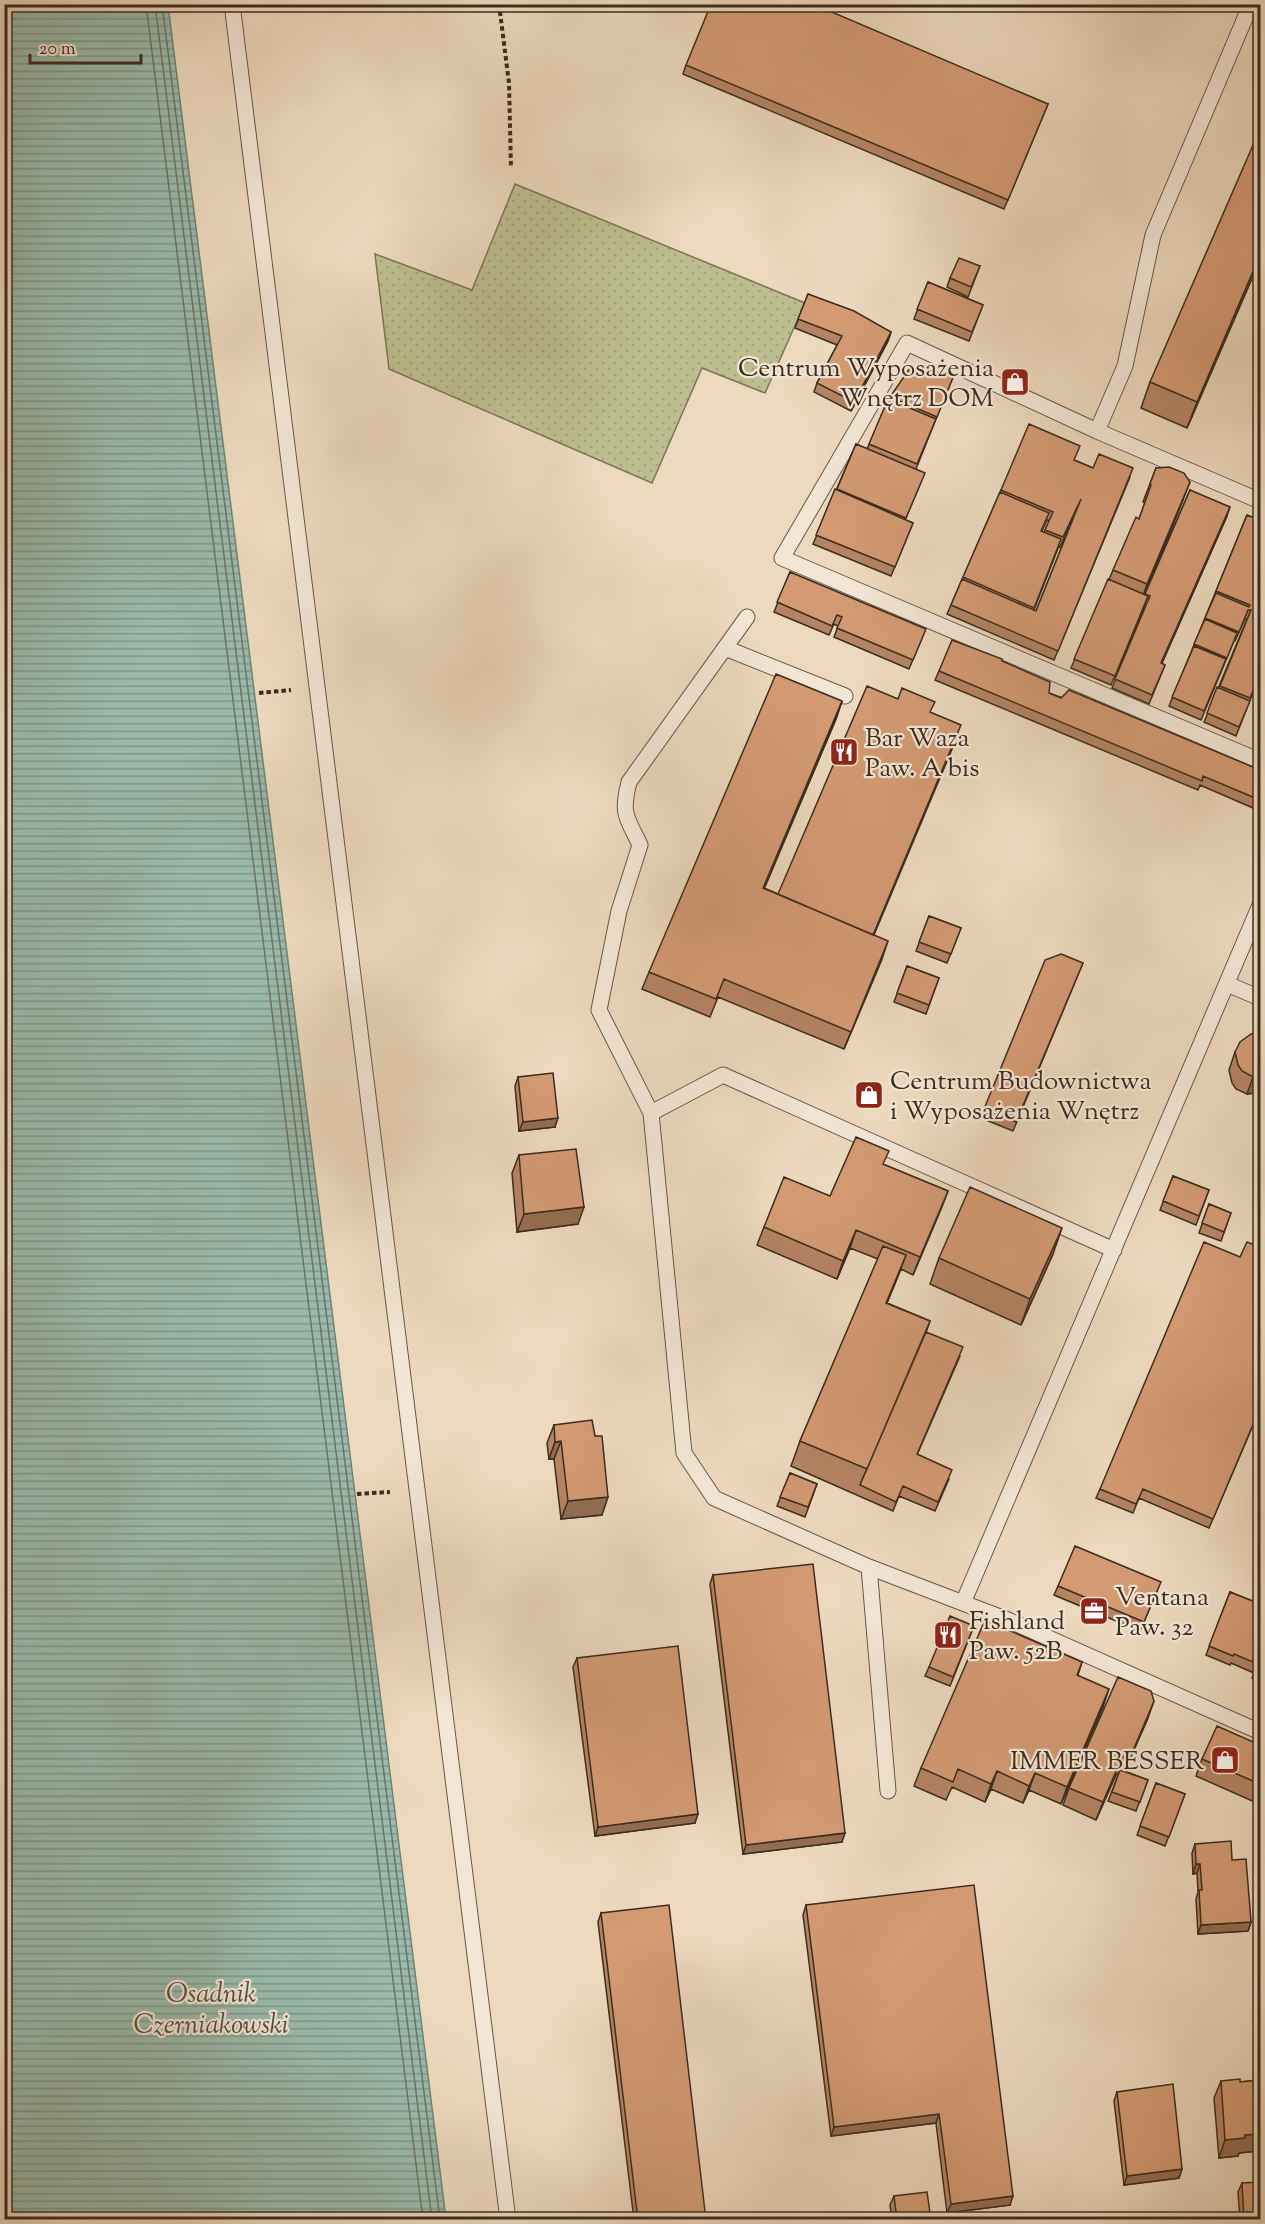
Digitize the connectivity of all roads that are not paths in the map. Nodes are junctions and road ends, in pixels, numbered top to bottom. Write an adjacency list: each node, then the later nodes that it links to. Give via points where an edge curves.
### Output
1 (232, 4): 18 (lane)
2 (1251, 4): 3 (lane, via 1154,235 1125,366)
3 (1097, 431): 4 (lane); 8 (lane, via 907,343 782,558)
4 (1260, 501)
5 (747, 617): 6 (lane)
6 (725, 648): 7 (lane); 12 (lane, via 629,782 624,804 640,845 619,911 599,1010)
7 (845, 696)
8 (1260, 761)
9 (1260, 905): 10 (lane)
10 (1227, 984): 11 (lane); 13 (lane)
11 (1260, 998)
12 (651, 1113): 13 (lane, via 723,1075); 14 (lane, via 684,1453 714,1498)
13 (1114, 1250): 15 (lane)
14 (869, 1566): 15 (lane); 17 (lane)
15 (963, 1603): 16 (lane)
16 (1260, 1732)
17 (888, 1791)
18 (508, 2220)

